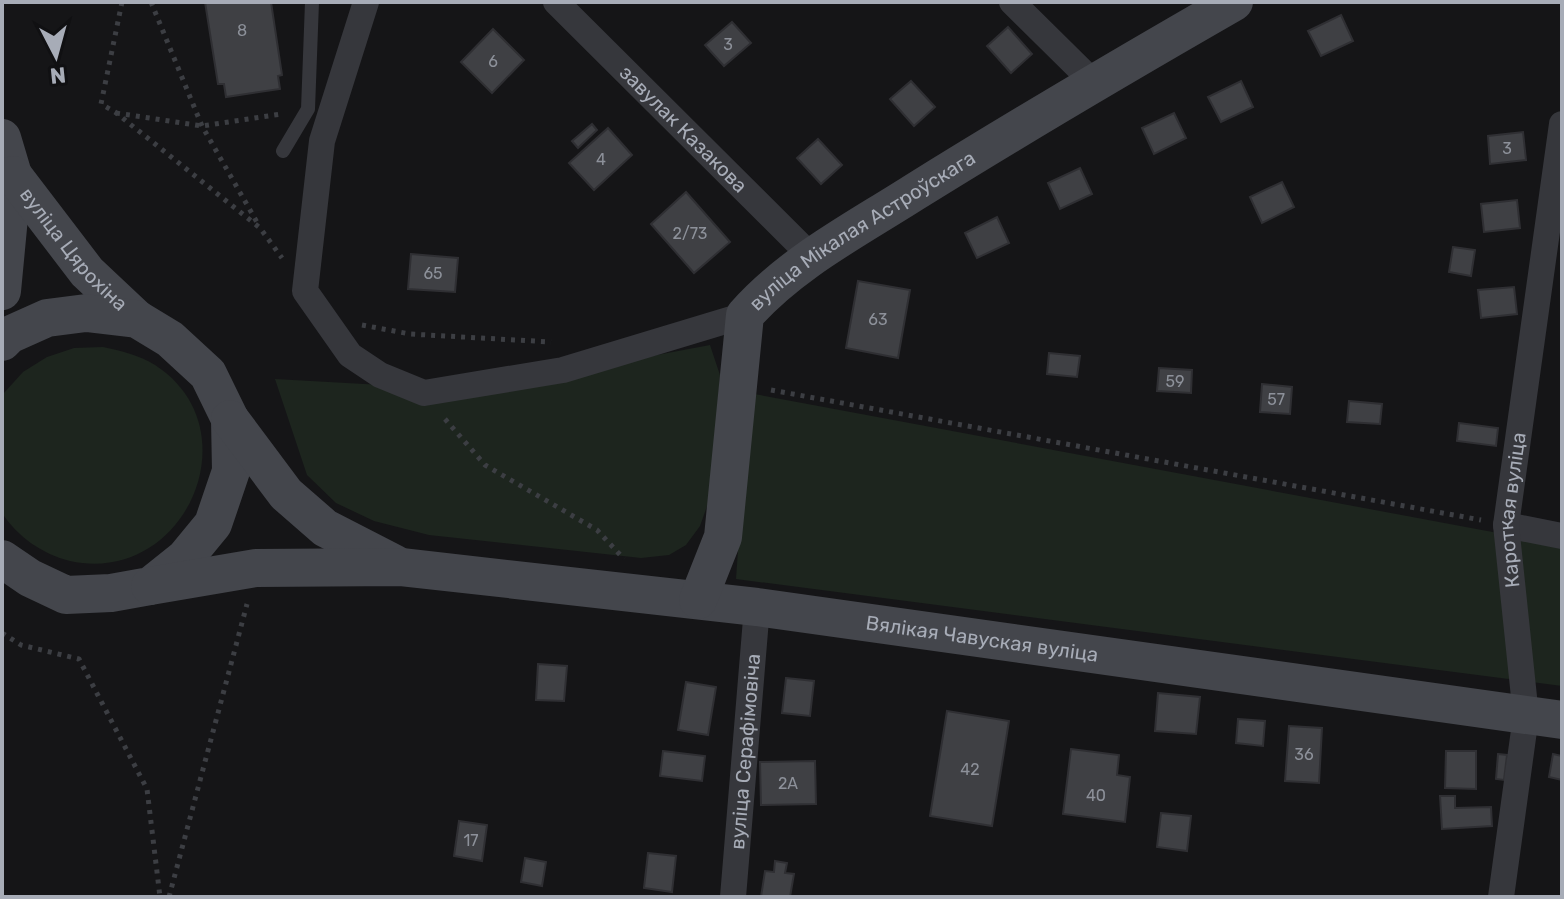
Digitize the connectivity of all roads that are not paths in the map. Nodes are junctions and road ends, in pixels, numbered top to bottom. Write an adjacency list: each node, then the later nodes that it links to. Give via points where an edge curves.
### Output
1 (312, 2): 9 (lane, via 308,109)
2 (366, 2): 13 (street, via 322,141 305,291 350,355 380,375 424,393 563,370)
3 (556, 2): 11 (street, завулак Казакова)
4 (1012, 2): 6 (street)
5 (1234, 2): 6 (main road, вуліца Мікалая Астроўскага)
6 (1094, 83): 11 (main road, вуліца Мікалая Астроўскага)
7 (1562, 124): 17 (street, Кароткая вуліца)
8 (2, 138): 10 (main road, вуліца Цярохіна)
9 (283, 151)
10 (13, 175): 12 (main road, вуліца Цярохіна); 14 (main road, вуліца Цярохіна, via 87,272)
11 (812, 257): 13 (main road, вуліца Мікалая Астроўскага)
12 (2, 291)
13 (745, 315): 22 (main road, вуліца Мікалая Астроўскага, via 723,537)
14 (137, 319): 15 (main road, via 86,313 47,318); 16 (main road, via 170,339 208,374)
15 (2, 342)
16 (230, 419): 20 (main road, Вялікая Чавуская вуліца, via 286,494 325,528); 21 (main road, via 231,471 213,524 185,558)
17 (1506, 525): 18 (street); 24 (street, Кароткая вуліца)
18 (1562, 536)
19 (2, 559): 21 (main road, Вялікая Чавуская вуліца, via 66,595)
20 (401, 567): 21 (main road, Вялікая Чавуская вуліца, via 256,568); 22 (main road, Вялікая Чавуская вуліца)
21 (150, 586)
22 (698, 600): 23 (main road, Вялікая Чавуская вуліца)
23 (757, 607): 24 (main road, Вялікая Чавуская вуліца); 25 (street, вуліца Серафімовіча)
24 (1544, 718): 26 (street, Кароткая вуліца)
25 (733, 897)
26 (1501, 897)

